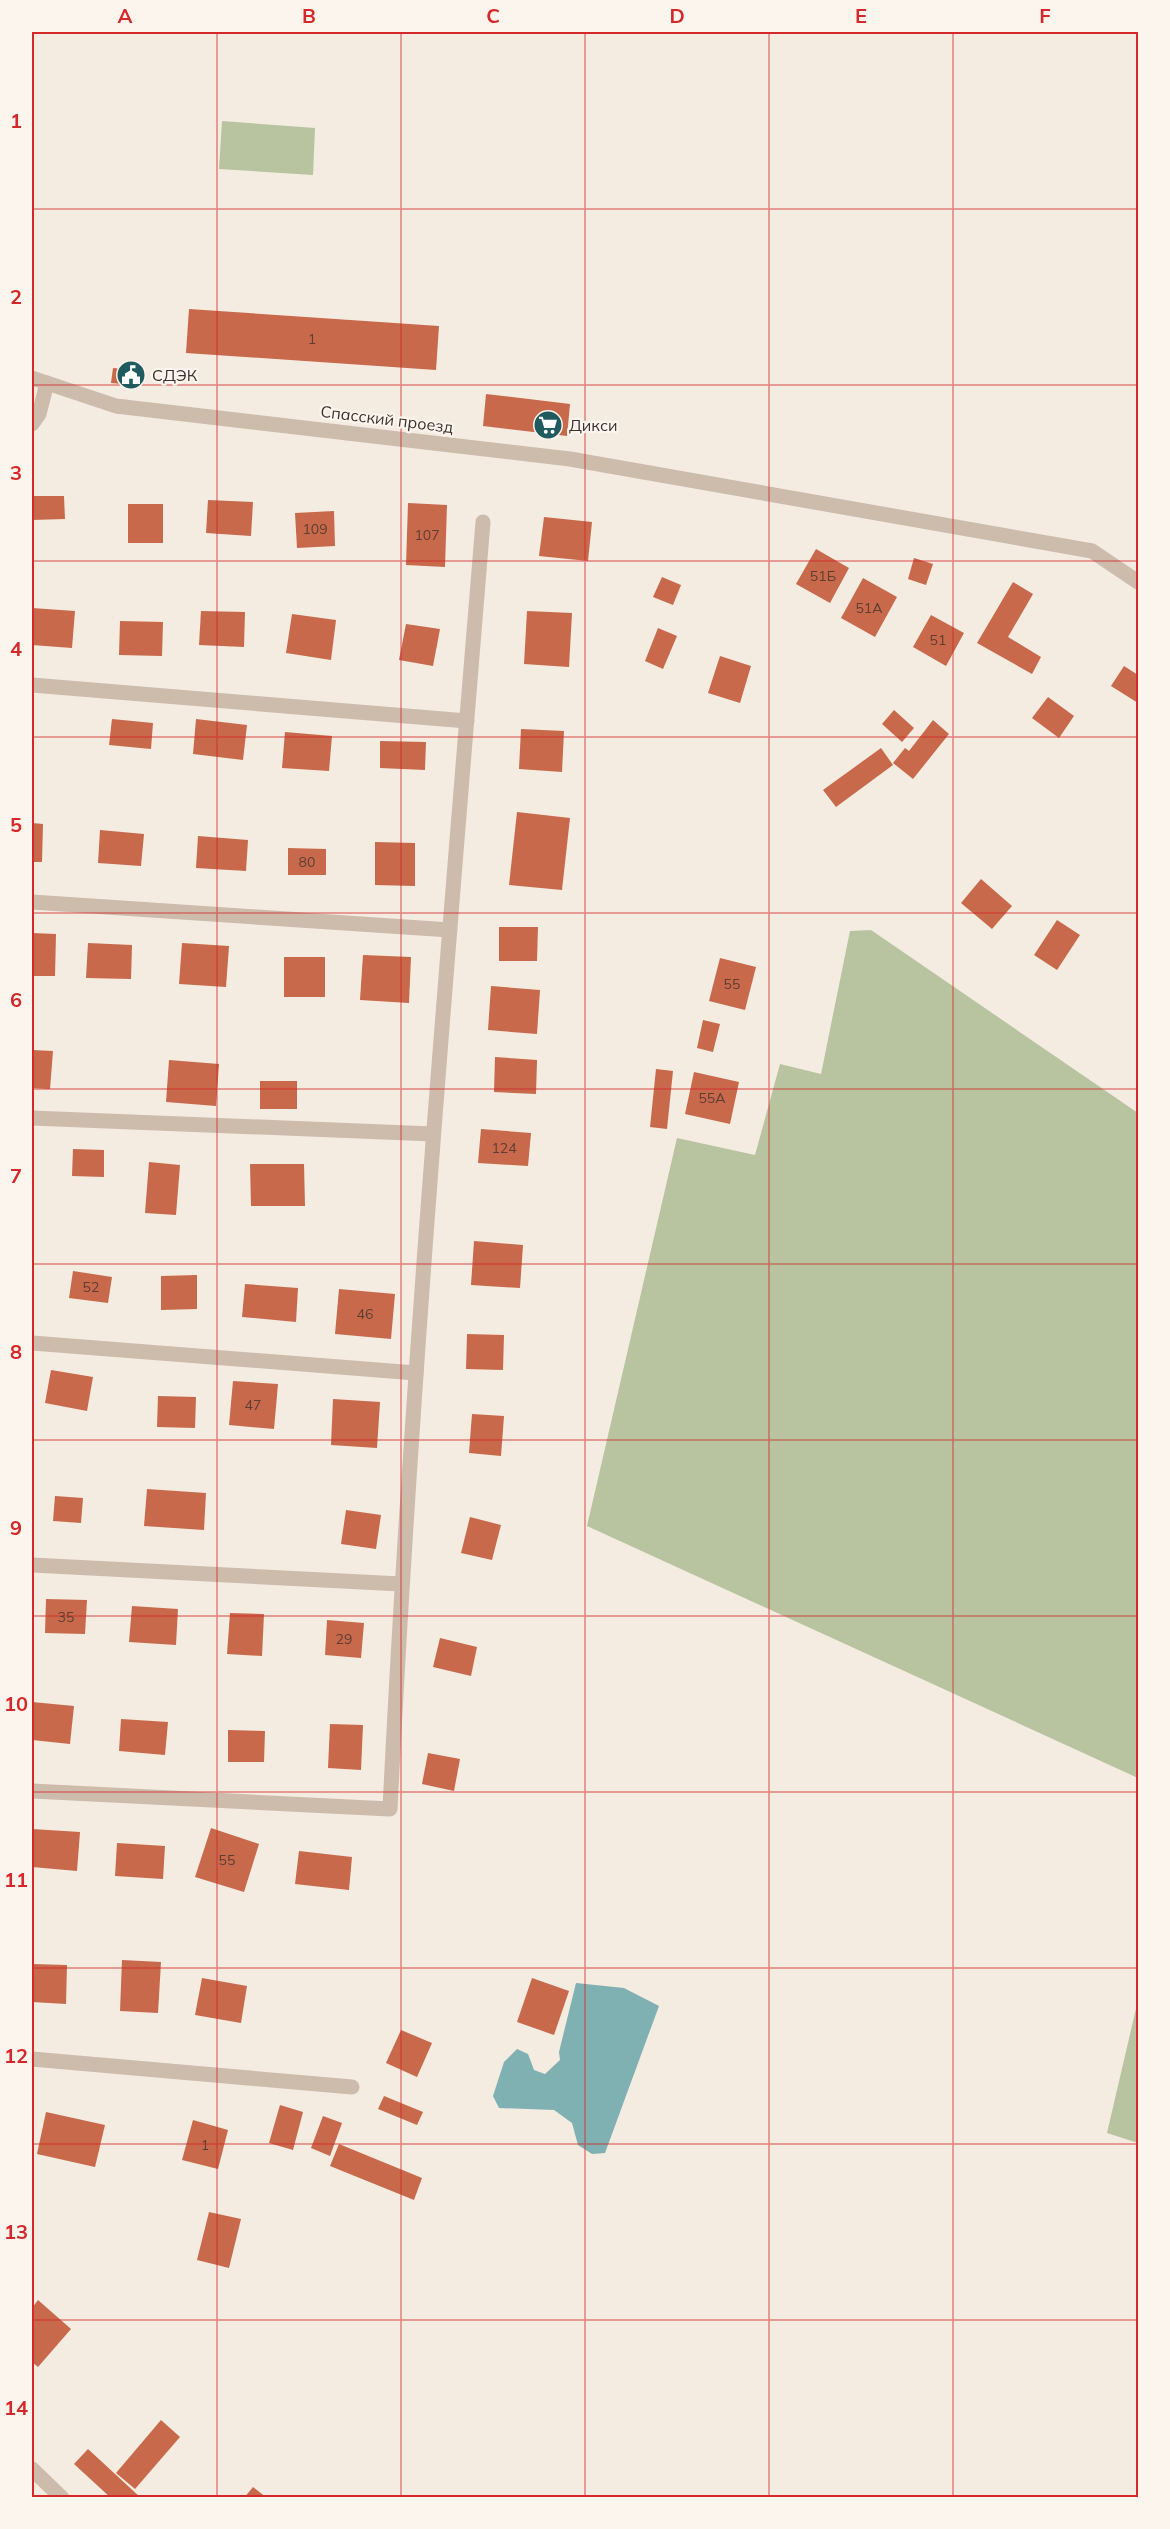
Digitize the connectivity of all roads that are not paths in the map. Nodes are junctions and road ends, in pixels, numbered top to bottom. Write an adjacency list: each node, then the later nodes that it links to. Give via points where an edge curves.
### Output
1 (32, 378): 2 (street, Спасский проезд)
2 (47, 383): 3 (street, via 39,414); 5 (street, Спасский проезд, via 116,406 570,459 1092,551)
3 (32, 424)
4 (483, 522): 7 (street)
5 (1138, 582)
6 (32, 685): 7 (street)
7 (467, 721): 9 (street)
8 (32, 902): 9 (street)
9 (450, 930): 11 (street)
10 (32, 1118): 11 (street)
11 (433, 1134): 13 (street)
12 (32, 1343): 13 (street)
13 (416, 1372): 15 (street)
14 (32, 1565): 15 (street)
15 (401, 1584): 16 (street, via 390,1809)
16 (32, 1791)
17 (32, 2059): 18 (street)
18 (352, 2087)
19 (32, 2469): 20 (street)
20 (62, 2498)

